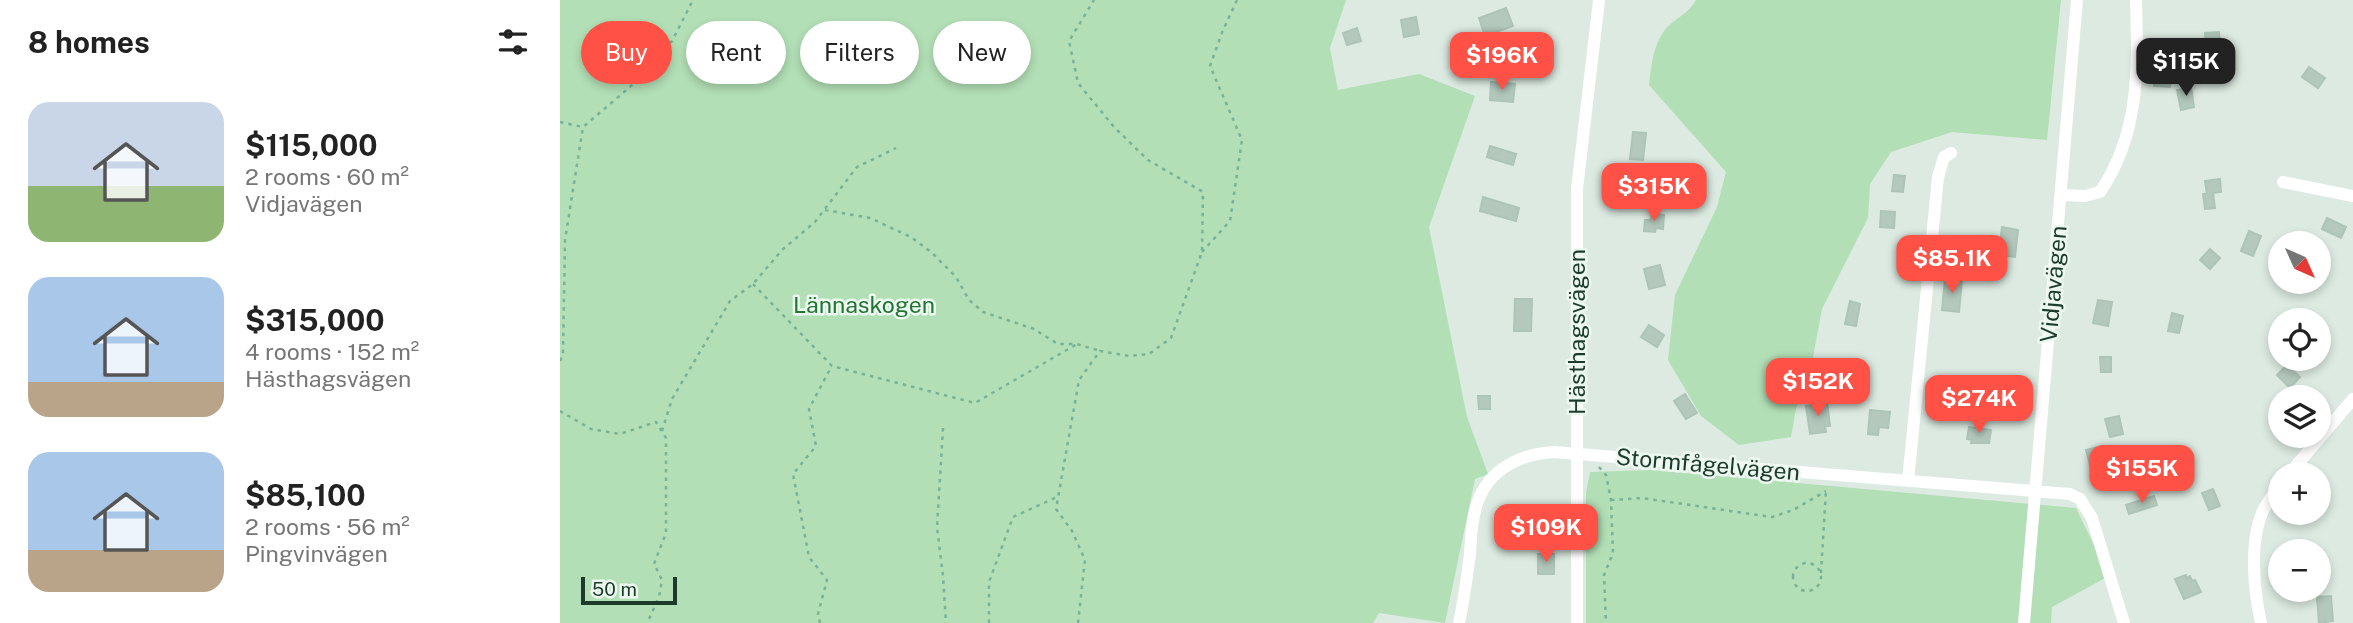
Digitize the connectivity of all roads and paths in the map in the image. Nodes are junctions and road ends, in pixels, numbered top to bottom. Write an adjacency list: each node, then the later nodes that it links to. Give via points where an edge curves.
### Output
1 (693, 0): 8 (path, via 672,41 630,87)
2 (1094, 0): 15 (path, via 1069,41 1077,83 1148,160 1203,192)
3 (1237, 0): 15 (path, via 1210,66 1242,140 1230,220)
4 (1599, 0): 25 (street, Hästhagsvägen, via 1577,189)
5 (2077, 0): 12 (street, Vidjavägen)
6 (2137, 0): 12 (street, Vidjavägen, via 2136,95 2118,162 2100,192)
7 (560, 122): 8 (path)
8 (583, 127): 19 (path, via 565,240)
9 (896, 148): 14 (path, via 857,167)
10 (1951, 153): 29 (street, via 1944,157 1938,177)
11 (2283, 182): 13 (street)
12 (2061, 195): 31 (street, Vidjavägen)
13 (2353, 196)
14 (825, 210): 16 (path); 17 (path, via 870,218 911,236 956,277 969,300 983,312 1034,329 1058,344)
15 (1202, 252): 18 (path, via 1171,338 1149,354)
16 (753, 284): 20 (path); 24 (path, via 730,301 672,399)
17 (1077, 344): 18 (path); 20 (path, via 975,403)
18 (1100, 351): 32 (path, via 1079,380)
19 (560, 361)
20 (832, 366): 37 (path, via 809,408 816,446 793,474 809,557 827,580)
21 (2353, 398): 27 (street)
22 (560, 411): 24 (path, via 591,429 620,434 656,422)
23 (943, 428): 38 (path, via 937,527)
24 (662, 431): 36 (path, via 666,438 666,533 654,564 662,580)
25 (1577, 453): 29 (street, Stormfågelvägen); 41 (street, Stormfågelvägen, via 1527,455 1512,461 1488,482 1475,511); 42 (street, Hästhagsvägen)
26 (1594, 462): 33 (path, via 1606,475)
27 (2299, 462)
28 (1827, 480): 30 (path)
29 (1908, 481): 31 (street, Stormfågelvägen)
30 (1826, 491): 33 (path, via 1772,517 1642,498); 35 (path)
31 (2036, 492): 44 (street, Vidjavägen); 45 (street, Stormfågelvägen, via 2080,499 2092,518)
32 (1059, 496): 39 (path, via 1013,517 989,582); 40 (path, via 1056,509 1085,560)
33 (1611, 500): 43 (path, via 1613,553 1604,575)
34 (2268, 504): 46 (street, via 2257,534 2255,581)
35 (1821, 573): 35 (path, via 1818,587 1810,592 1801,591 1793,580 1794,570 1801,564 1811,563)
36 (650, 623)
37 (820, 623)
38 (946, 623)
39 (989, 623)
40 (1078, 623)
41 (1459, 623)
42 (1577, 623)
43 (1606, 623)
44 (2024, 623)
45 (2124, 623)
46 (2261, 623)

